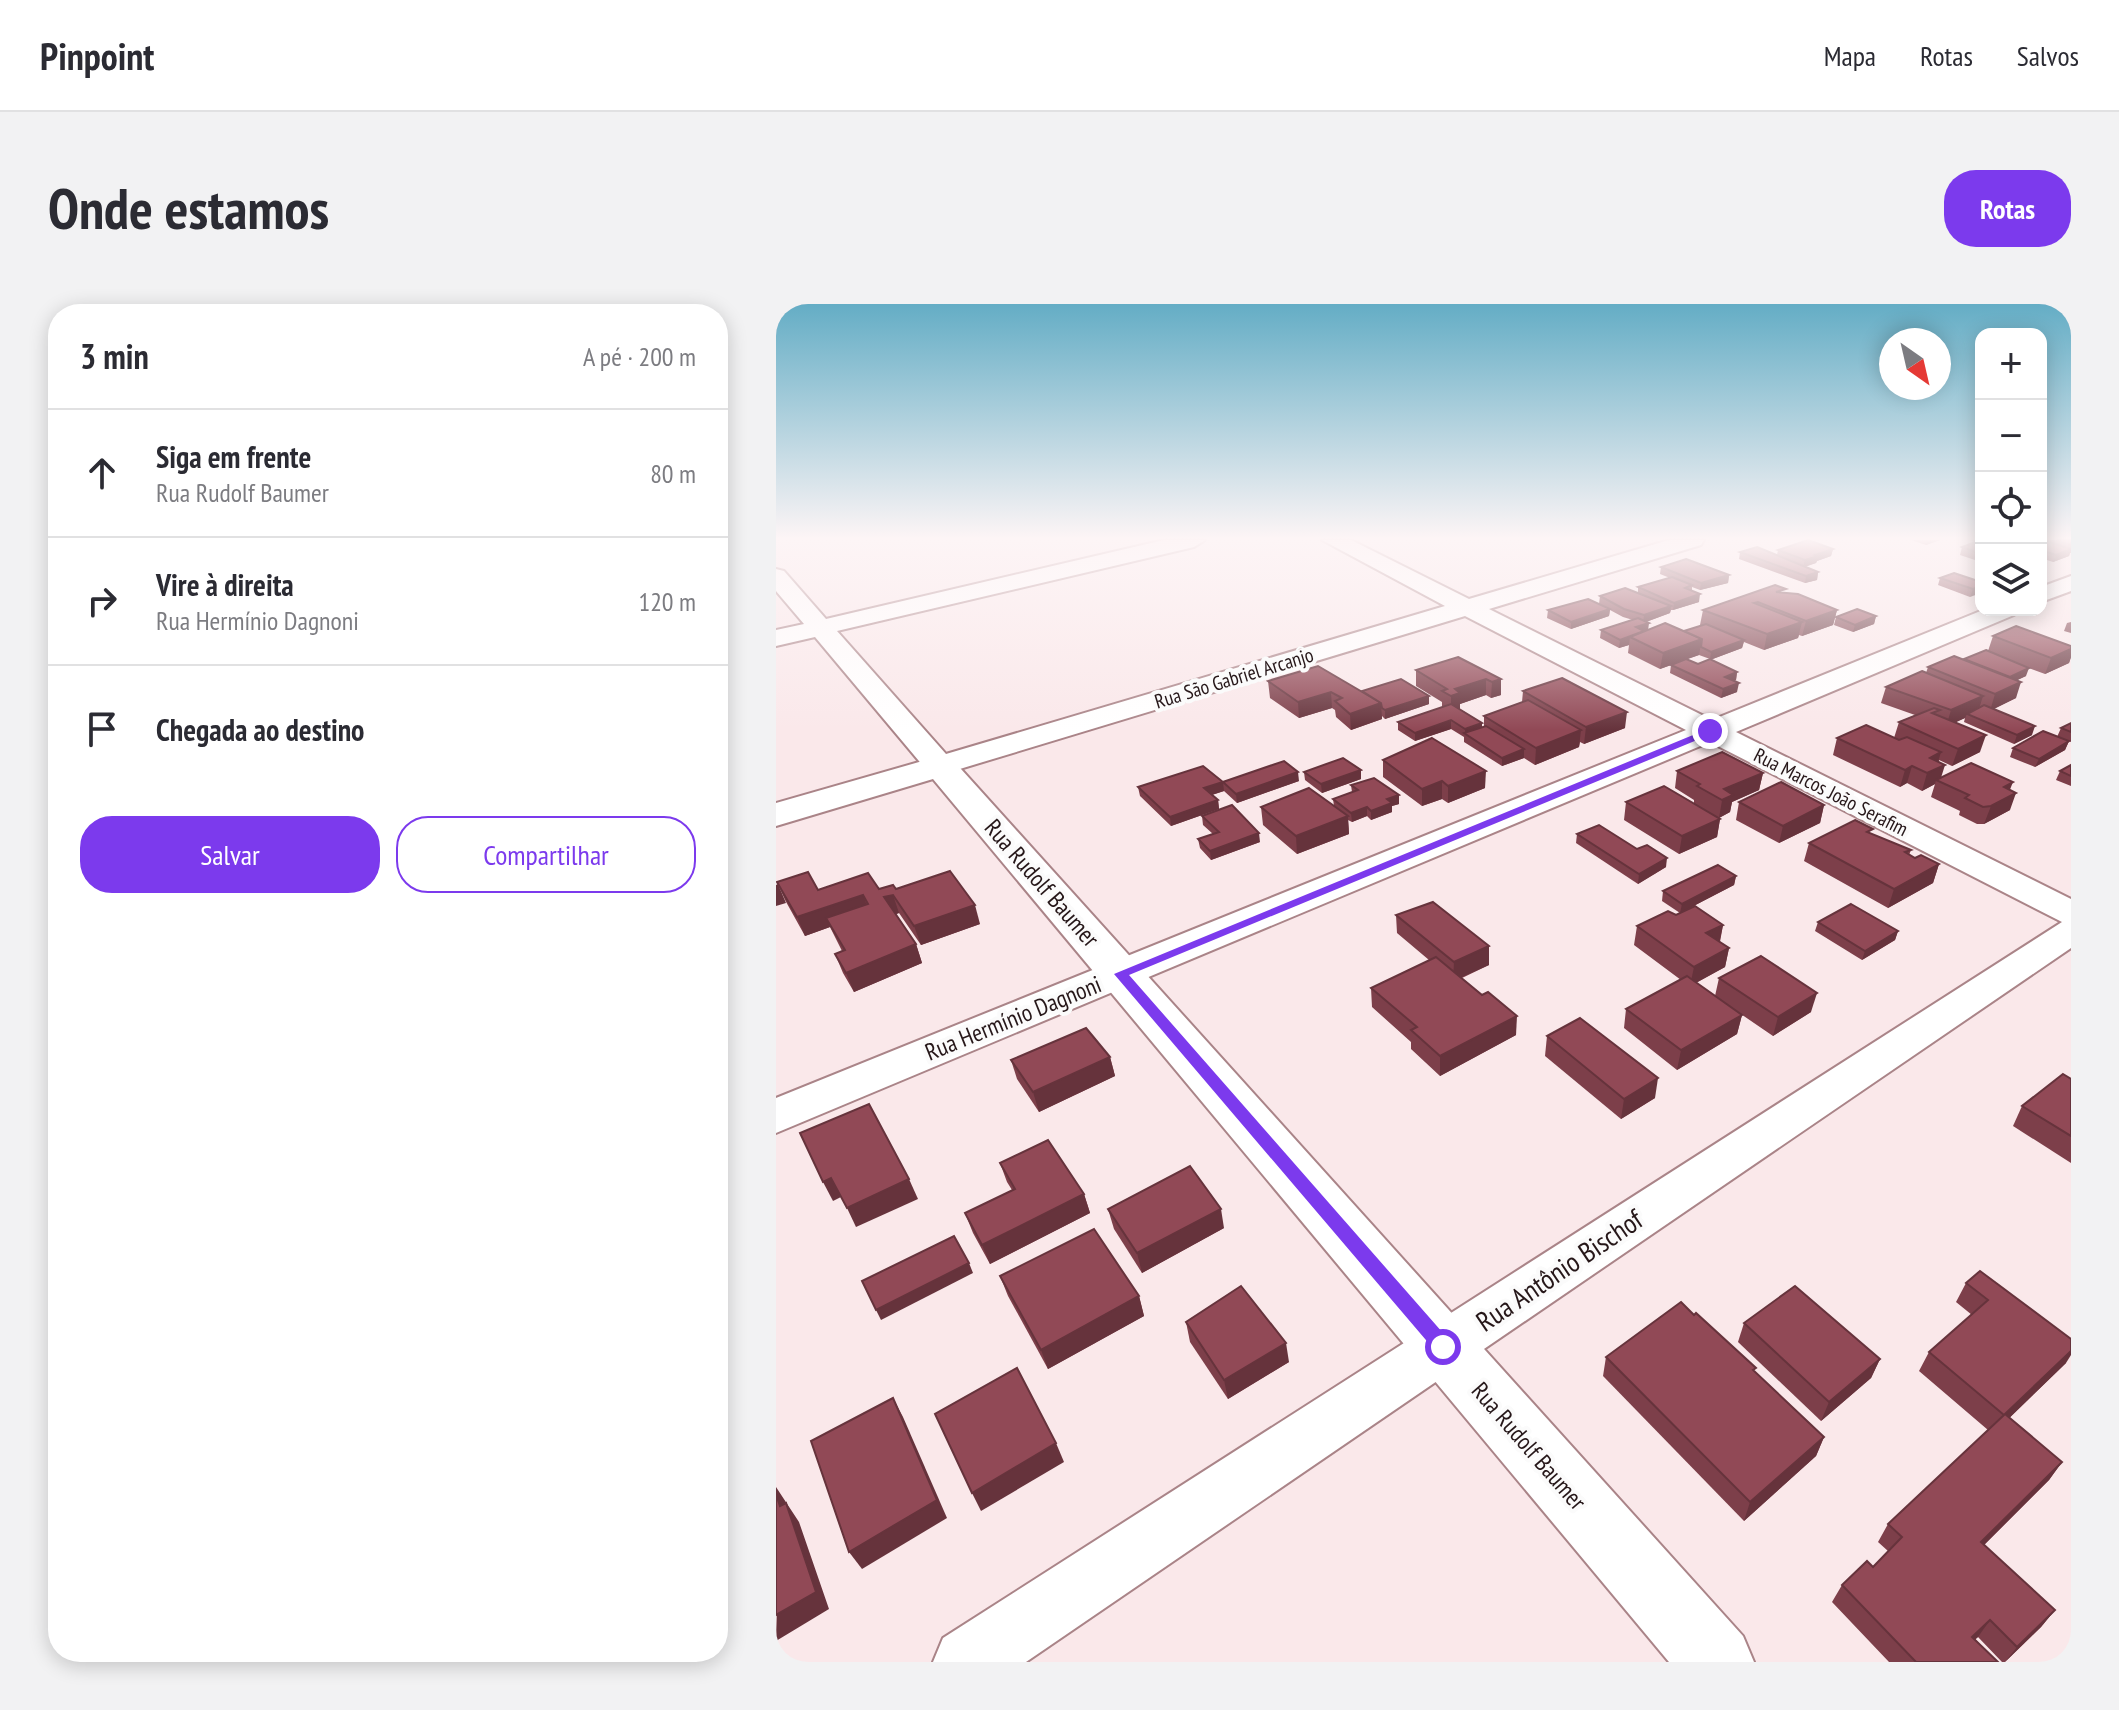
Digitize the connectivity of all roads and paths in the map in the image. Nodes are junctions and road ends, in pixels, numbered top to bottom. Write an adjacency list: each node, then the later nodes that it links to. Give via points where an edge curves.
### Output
1 (800, 603): 7 (street, Rua Rudolf Baumer)
2 (925, 603): 7 (street)
3 (1457, 603): 5 (street, Rua Marcos João Serafim)
4 (1481, 603): 5 (street, Rua São Gabriel Arcanjo)
5 (1466, 608): 9 (street, Rua Marcos João Serafim); 10 (street, Rua São Gabriel Arcanjo)
6 (1990, 616): 9 (street, Rua Hermínio Dagnoni)
7 (821, 628): 8 (street); 10 (street, Rua Rudolf Baumer)
8 (776, 638)
9 (1710, 731): 12 (street, Rua Marcos João Serafim); 14 (street, Rua Hermínio Dagnoni)
10 (940, 766): 11 (street, Rua São Gabriel Arcanjo); 14 (street, Rua Rudolf Baumer)
11 (776, 815)
12 (2071, 913)
13 (2071, 931): 16 (street, Rua Antônio Bischof)
14 (1121, 974): 15 (street, Rua Hermínio Dagnoni); 16 (street, Rua Rudolf Baumer)
15 (776, 1116)
16 (1443, 1347): 17 (street, Rua Antônio Bischof); 18 (street, Rua Rudolf Baumer)
17 (967, 1662)
18 (1717, 1662)

